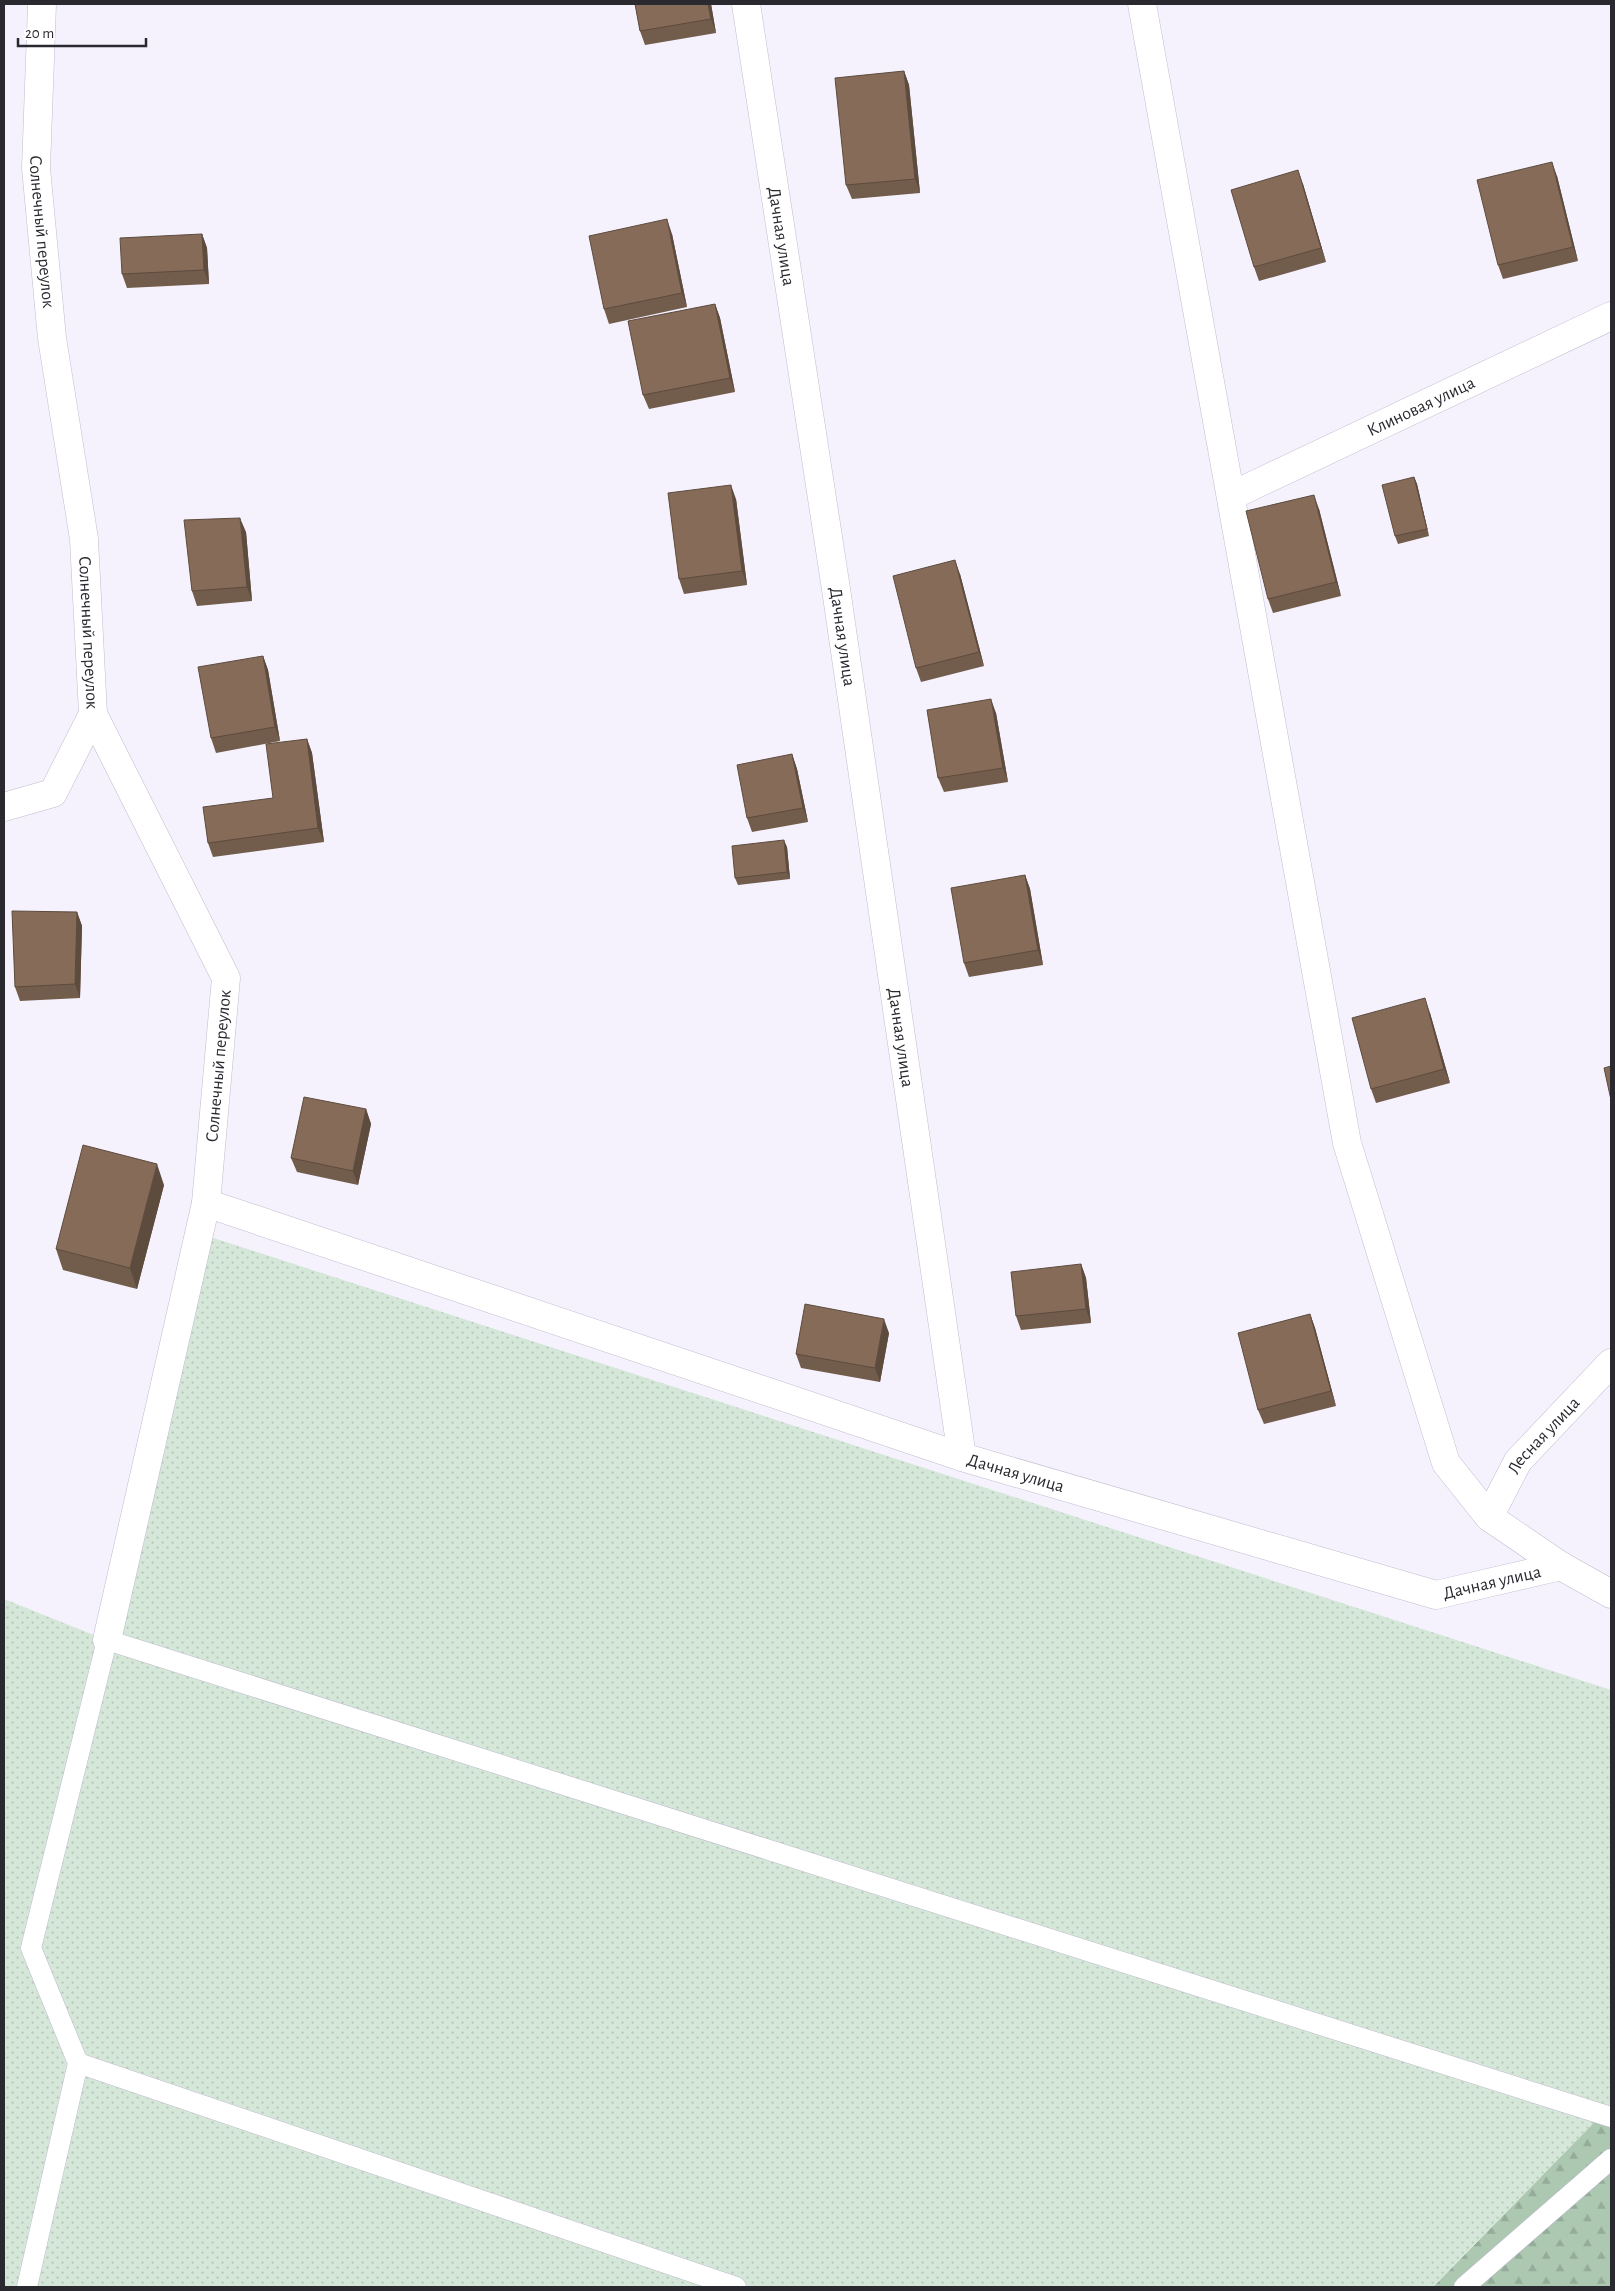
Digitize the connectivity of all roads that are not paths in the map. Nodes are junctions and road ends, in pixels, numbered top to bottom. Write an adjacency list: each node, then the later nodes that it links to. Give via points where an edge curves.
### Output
1 (42, 4): 6 (street, Солнечный переулок, via 36,168 52,338 84,539)
2 (746, 4): 10 (street, Дачная улица, via 836,589)
3 (1142, 4): 5 (street)
4 (1611, 316): 5 (street, Клиновая улица)
5 (1231, 496): 11 (street, via 1347,1143 1446,1463)
6 (93, 714): 7 (street, via 53,793); 8 (street, Солнечный переулок, via 226,978)
7 (4, 807)
8 (206, 1203): 10 (street); 14 (street, Солнечный переулок)
9 (1611, 1363): 11 (street, Лесная улица, via 1518,1461)
10 (962, 1457): 12 (street, Дачная улица, via 1436,1595)
11 (1489, 1517): 12 (street)
12 (1560, 1566): 13 (street)
13 (1611, 1594)
14 (107, 1640): 15 (lane, via 31,1948); 16 (lane)
15 (78, 2062): 18 (lane); 19 (lane)
16 (1611, 2117)
17 (1611, 2159): 20 (lane)
18 (27, 2287)
19 (736, 2287)
20 (1464, 2287)

